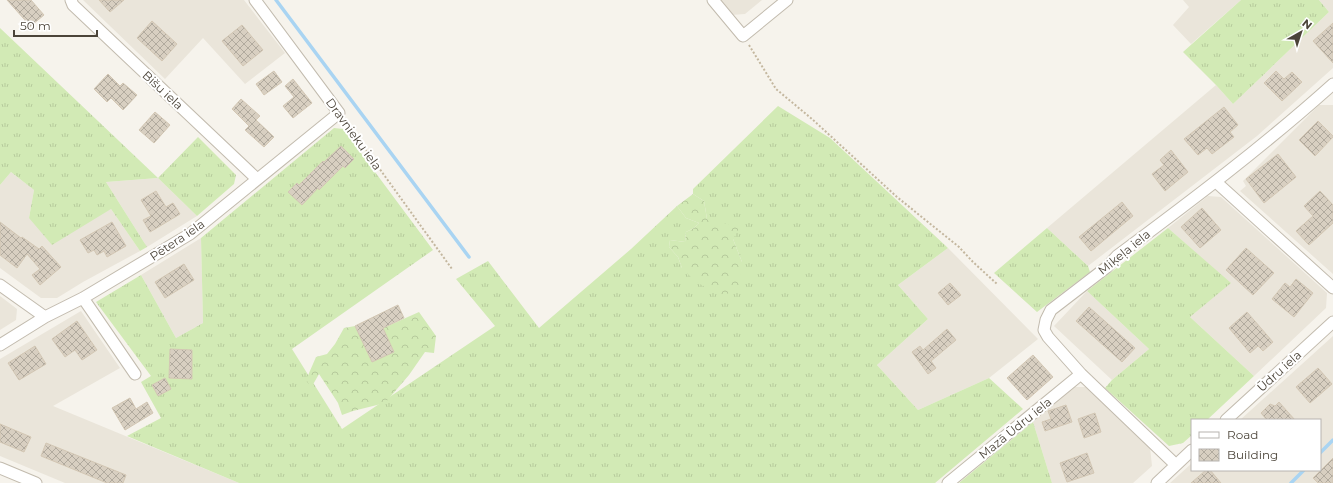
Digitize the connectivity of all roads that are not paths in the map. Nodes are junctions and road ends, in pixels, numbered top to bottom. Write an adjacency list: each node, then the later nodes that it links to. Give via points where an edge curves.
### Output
1 (71, 0): 7 (street, Bišu iela, via 73,5)
2 (255, 0): 6 (street, Dravnieku iela)
3 (713, 0): 4 (street, via 743,36)
4 (787, 0)
5 (1332, 87): 8 (street, Miķeļa iela)
6 (339, 113): 7 (street, Pētera iela)
7 (257, 179): 11 (street, Pētera iela, via 190,234)
8 (1216, 182): 10 (street); 16 (street, Miķeļa iela, via 1117,256 1052,310 1044,330)
9 (0, 285): 12 (street)
10 (1333, 288)
11 (83, 298): 12 (street, Pētera iela); 15 (street)
12 (45, 317): 14 (street, Pētera iela)
13 (1333, 322): 17 (street, Ūdru iela)
14 (0, 345)
15 (135, 374)
16 (1081, 374): 19 (street); 22 (street, Mazā Ūdru iela)
17 (1227, 419)
18 (1191, 451): 19 (street)
19 (1176, 465): 23 (street)
20 (0, 468): 21 (street)
21 (36, 483)
22 (948, 483)
23 (1157, 483)

